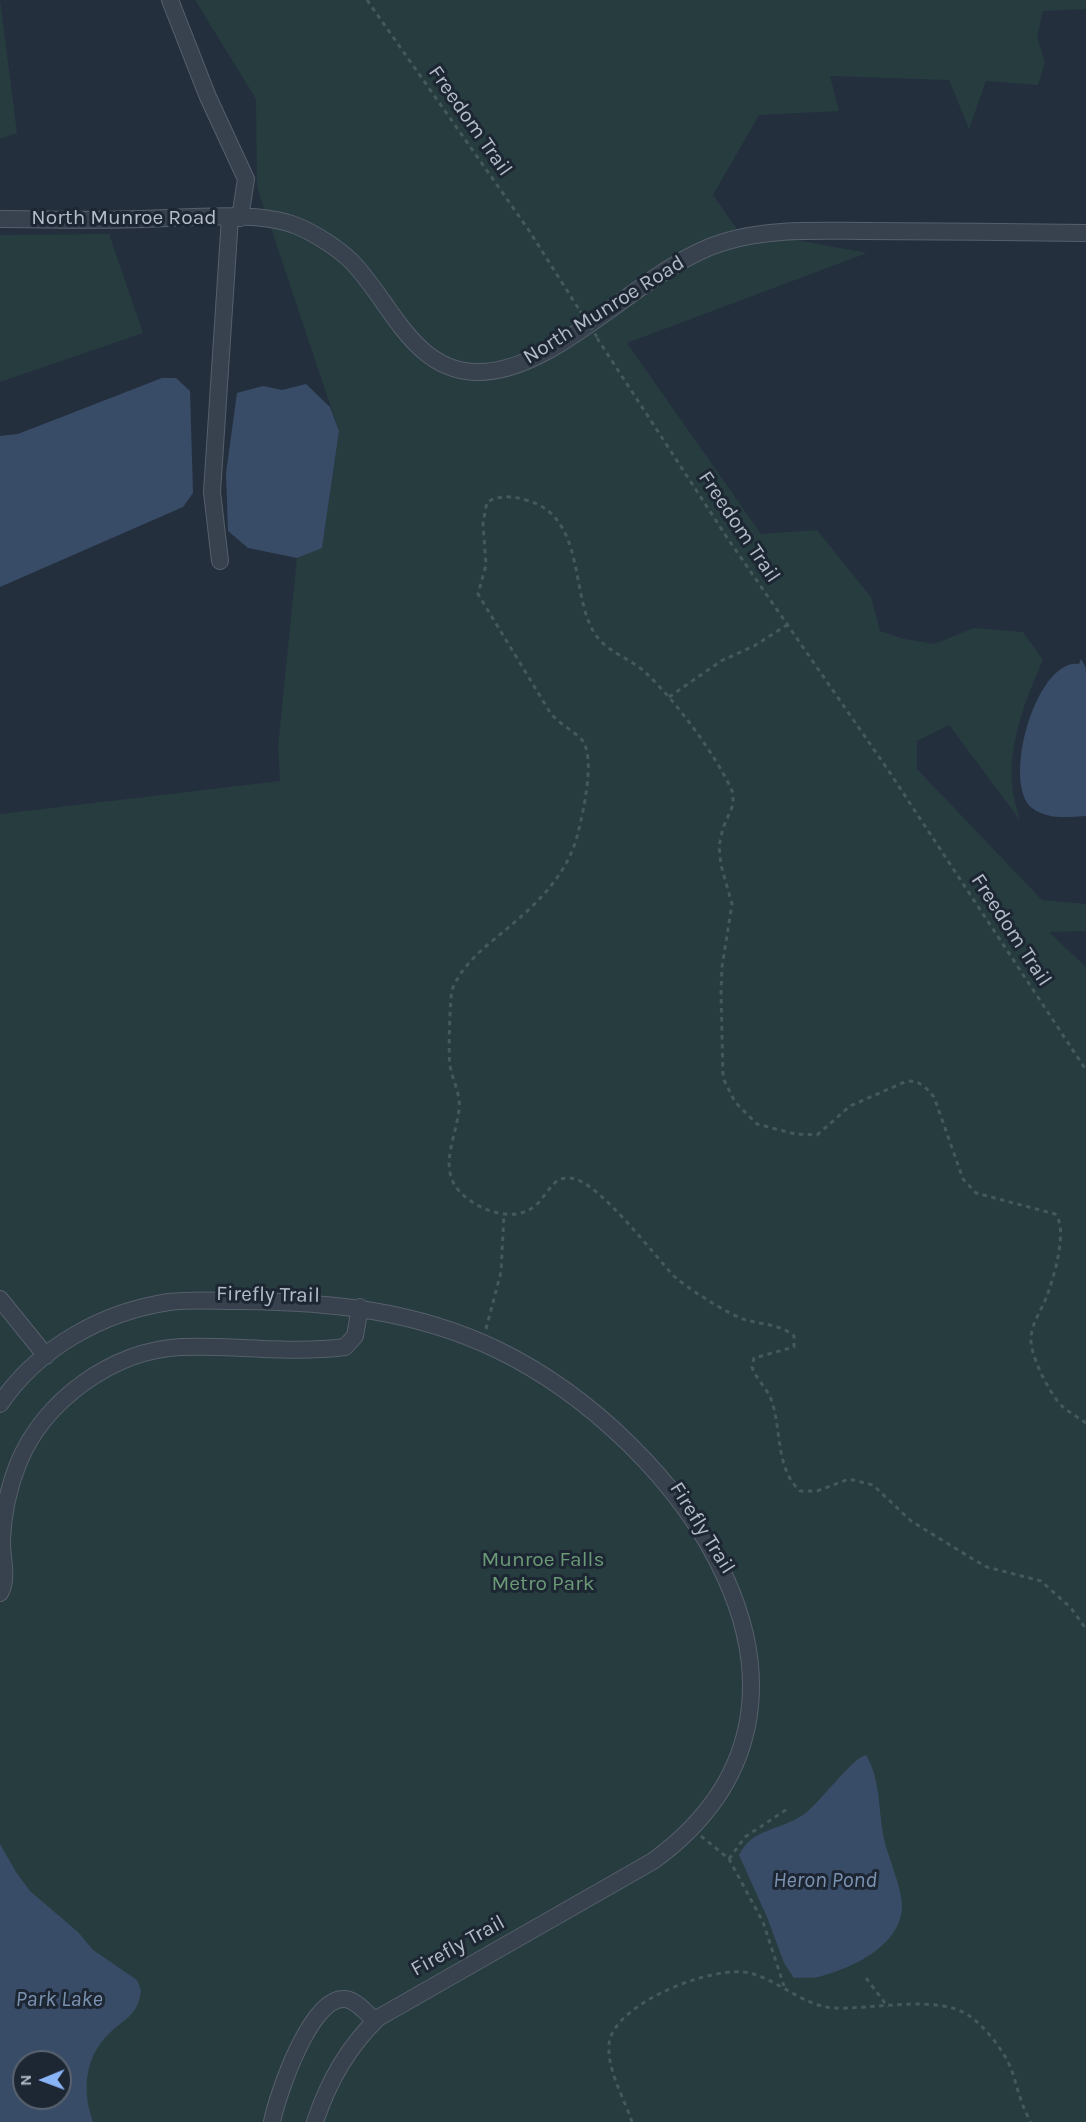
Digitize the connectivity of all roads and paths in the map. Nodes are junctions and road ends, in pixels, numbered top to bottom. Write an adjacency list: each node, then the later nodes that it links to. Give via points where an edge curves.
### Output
1 (170, 0): 3 (street, via 246,179)
2 (367, 0): 7 (path, Freedom Trail, bridge, via 528,229)
3 (235, 218): 4 (street, North Munroe Road); 5 (street, North Munroe Road, via 271,219 297,226 322,240 350,260 422,350 459,371 478,372 502,370 551,349 678,262 734,239 783,231); 6 (street, via 212,492)
4 (0, 219)
5 (1086, 233)
6 (220, 561)
7 (787, 625): 8 (path, via 721,661); 9 (path, Freedom Trail)
8 (669, 697): 10 (path, via 644,671 601,642 592,631 571,550 549,511 535,502 514,497 496,497 487,502 483,523 486,565 478,594 551,714 582,740 588,755 578,833 567,866 512,925 476,954 453,989 450,1001 450,1066 460,1102 448,1164 461,1192 489,1211); 16 (path, via 734,793 719,846 732,904 722,967 723,1078 728,1091 744,1114 757,1124 807,1136 817,1135 850,1106 907,1081 916,1081 934,1097 963,1179 970,1187 1059,1218 1058,1256 1030,1339 1040,1370 1062,1406)
9 (1086, 1070)
10 (504, 1214): 13 (path, via 501,1272); 18 (path, via 524,1212 552,1185 567,1178 596,1192 681,1284 731,1314 786,1329 794,1336 794,1347 759,1355 752,1367 769,1395 787,1473 800,1491 817,1491 849,1479 873,1485 911,1521 976,1561 1041,1581 1071,1608)
11 (0, 1299): 14 (street)
12 (360, 1307): 13 (street, via 432,1324); 14 (street, via 308,1302 168,1302 114,1316 69,1338); 17 (street, via 355,1336 345,1347 164,1349 114,1366 60,1401 19,1462 4,1519 4,1580)
13 (482, 1343): 20 (street, via 548,1378 630,1444 682,1506 717,1563 740,1613 751,1666 747,1724 728,1779)
14 (46, 1356): 15 (street)
15 (2, 1396)
16 (1086, 1423)
17 (0, 1593)
18 (1086, 1629)
19 (787, 1809): 21 (path, via 745,1837)
20 (692, 1828): 21 (path); 25 (street, via 629,1876)
21 (729, 1859): 23 (path, via 763,1923)
22 (866, 1978): 24 (path)
23 (784, 1986): 24 (path, via 813,2004); 28 (path, via 748,1972 708,1975 660,1993 624,2018 614,2029 609,2046 616,2081)
24 (888, 2007): 29 (path, via 953,2008 975,2020 1011,2069)
25 (375, 2021): 26 (street, via 353,2002 345,1999 331,2003 297,2048 284,2076); 27 (street, via 356,2041 332,2078)
26 (272, 2122)
27 (315, 2122)
28 (632, 2122)
29 (1031, 2122)

